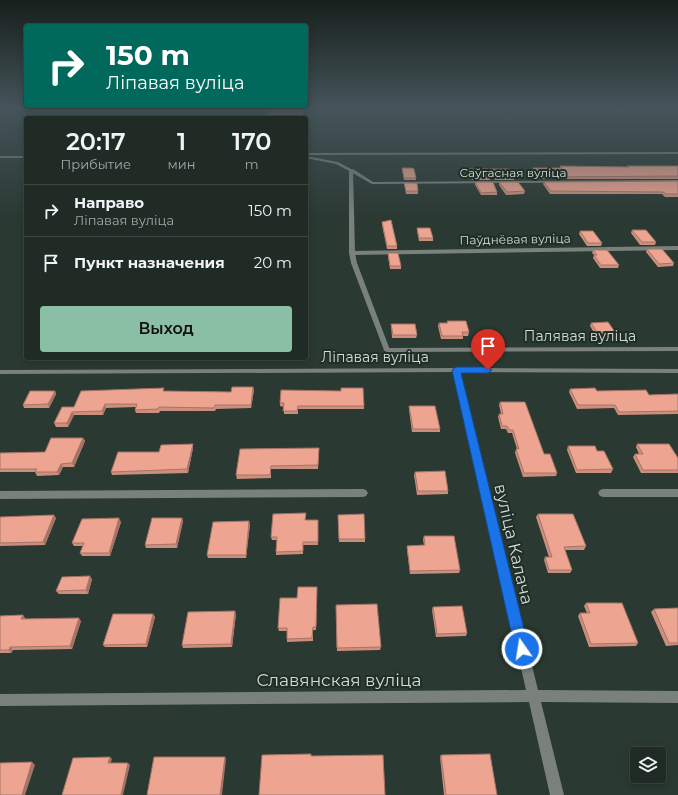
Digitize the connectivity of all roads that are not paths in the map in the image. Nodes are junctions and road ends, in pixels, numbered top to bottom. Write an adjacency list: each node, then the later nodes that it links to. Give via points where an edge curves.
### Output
1 (678, 153): 2 (street)
2 (308, 156)
3 (308, 156): 6 (lane, via 337,163)
4 (0, 157): 5 (street)
5 (24, 157)
6 (352, 170): 7 (street, Саўгасная вуліца, via 372,183); 9 (lane)
7 (678, 181)
8 (678, 248): 9 (street, Паўднёвая вуліца)
9 (352, 253): 11 (lane)
10 (678, 349): 11 (street, Палявая вуліца)
11 (387, 350)
12 (456, 370): 13 (street, Ліпавая вуліца); 14 (street, Ліпавая вуліца); 19 (street, вуліца Калача)
13 (678, 371)
14 (0, 372)
15 (363, 493): 18 (street)
16 (603, 493): 17 (street)
17 (678, 493)
18 (0, 495)
19 (533, 696): 20 (street, Славянская вуліца); 21 (street, Славянская вуліца); 22 (street, вуліца Калача)
20 (678, 697)
21 (0, 700)
22 (557, 795)

